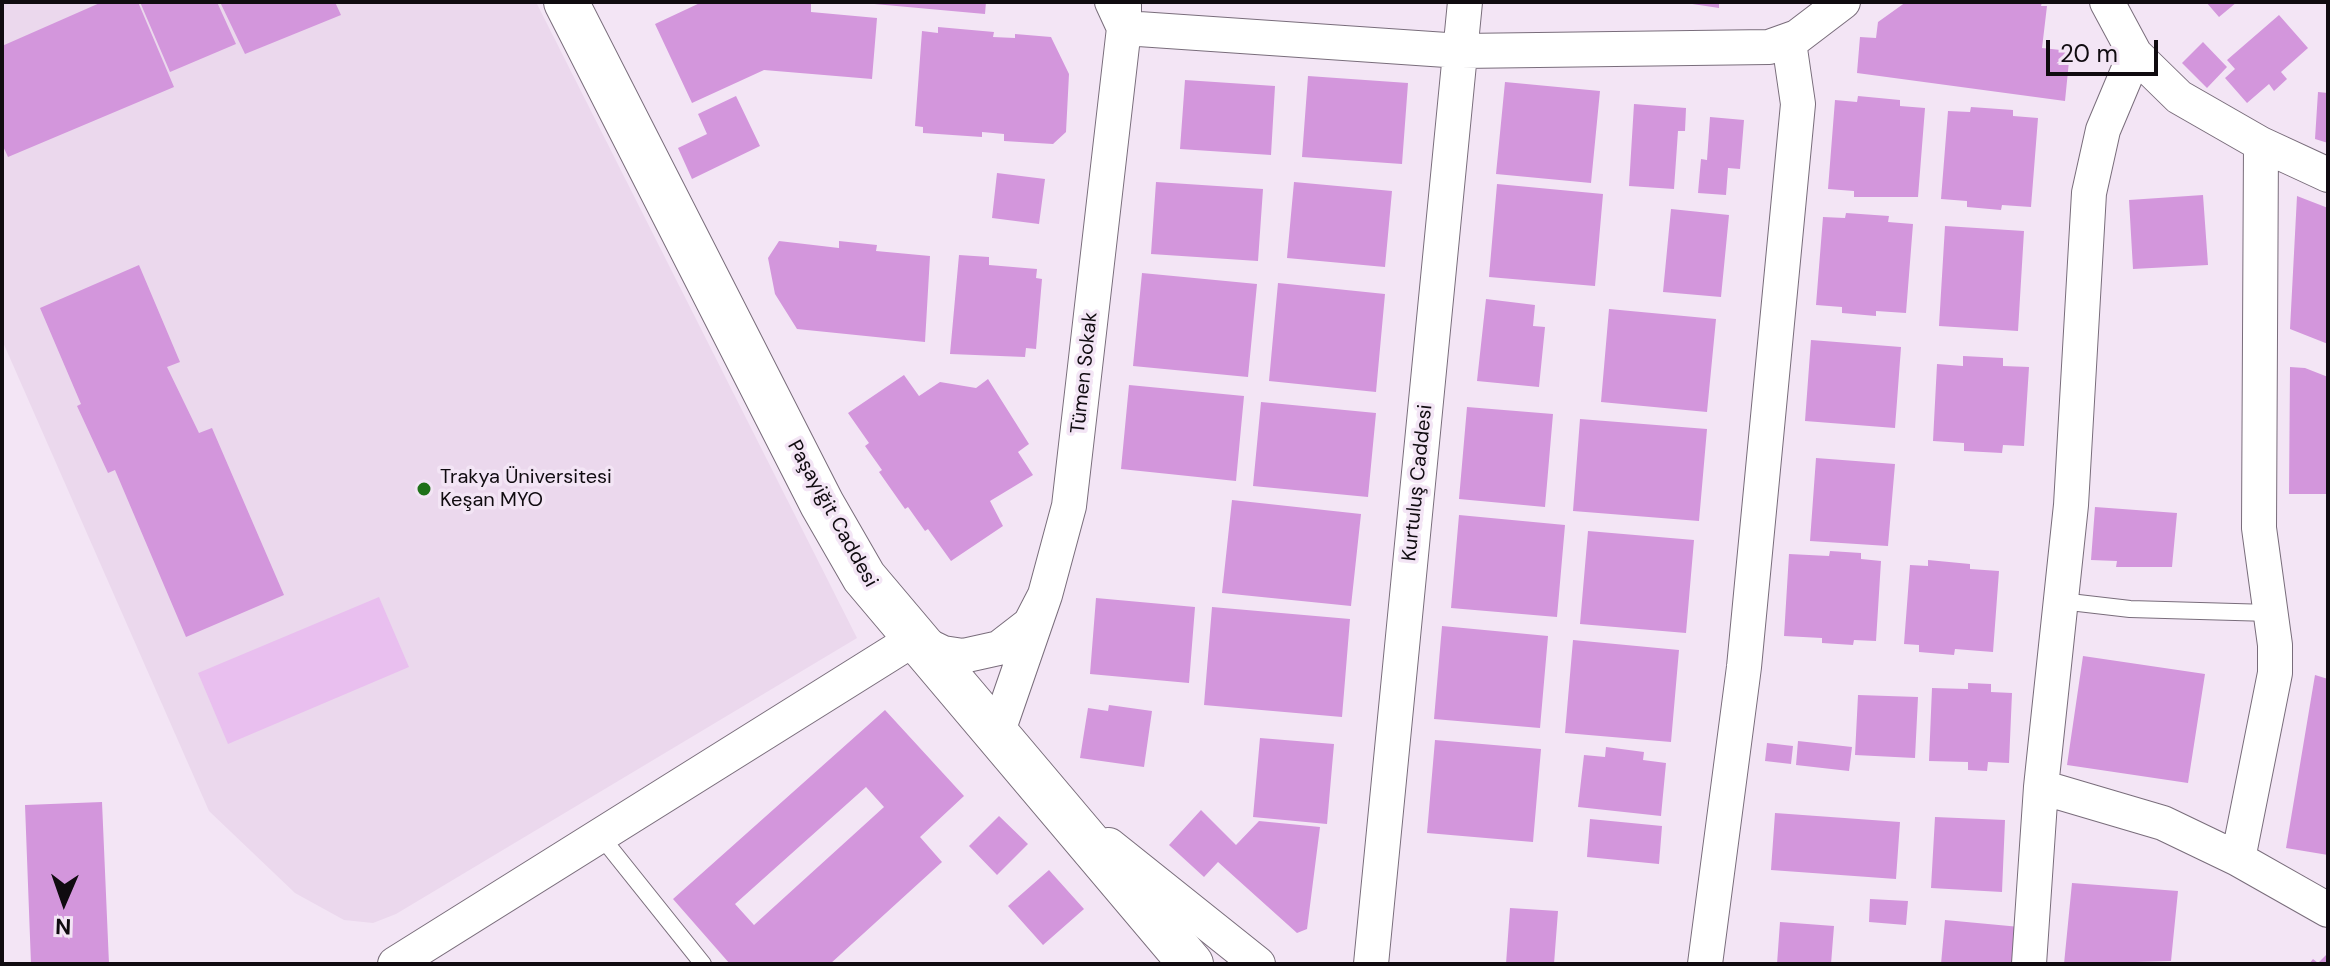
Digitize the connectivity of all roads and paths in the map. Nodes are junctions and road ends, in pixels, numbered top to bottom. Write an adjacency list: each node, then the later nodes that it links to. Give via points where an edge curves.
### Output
1 (566, 2): 14 (main road, Paşayiğit Caddesi, via 847,549)
2 (1465, 2): 7 (street, Kurtuluş Caddesi)
3 (1843, 2): 6 (street)
4 (2107, 2): 8 (street)
5 (1120, 11): 7 (street); 11 (street, Tümen Sokak, via 1074,474)
6 (1789, 42): 7 (street, via 1769,47); 26 (street, via 1796,119 1744,667)
7 (1461, 51): 25 (street, Kurtuluş Caddesi)
8 (2135, 54): 9 (street, via 2179,97); 12 (street, via 2103,130 2089,193)
9 (2261, 144): 10 (street); 13 (street, via 2257,463)
10 (2328, 175)
11 (1045, 595): 14 (street, via 1030,624 999,648 963,656); 15 (street, Tümen Sokak)
12 (2061, 601): 13 (lane); 16 (street)
13 (2270, 613): 19 (street, via 2275,673)
14 (914, 639): 15 (main road, Paşayiğit Caddesi); 18 (street)
15 (997, 734): 17 (main road, Paşayiğit Caddesi)
16 (2041, 787): 19 (street, via 2163,823); 27 (street)
17 (1044, 791): 23 (main road, Paşayiğit Caddesi); 24 (street)
18 (598, 834): 21 (street); 22 (lane)
19 (2238, 859): 20 (street)
20 (2328, 910)
21 (395, 964)
22 (703, 964)
23 (1191, 964)
24 (1258, 964)
25 (1371, 964)
26 (1705, 964)
27 (2029, 964)

